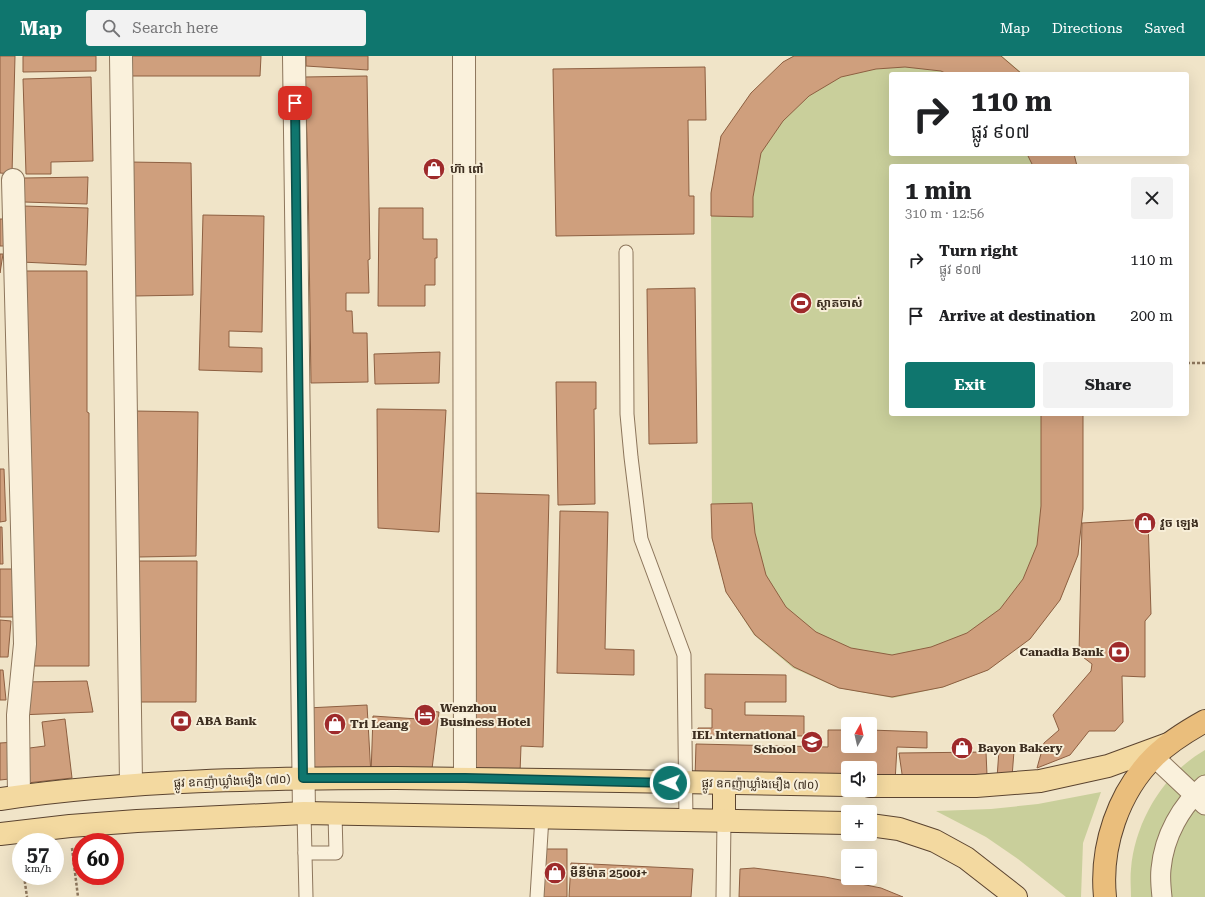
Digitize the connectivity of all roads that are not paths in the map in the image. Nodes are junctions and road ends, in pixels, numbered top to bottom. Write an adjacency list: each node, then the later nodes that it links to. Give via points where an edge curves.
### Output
1 (121, 56): 11 (street)
2 (294, 56): 8 (street)
3 (464, 56): 9 (street)
4 (13, 180): 16 (street, via 25,644)
5 (626, 252): 10 (lane, via 627,414 631,457 641,539 684,655)
6 (1205, 721): 7 (highway)
7 (1161, 751): 14 (main road, via 1040,781 976,786); 15 (street); 30 (highway, via 1129,790 1112,828 1107,848)
8 (303, 778): 9 (main road, ផ្លូវ ឧកញ៉ាឃ្លាំងមឿង (៧០)); 11 (main road, ផ្លូវ ឧកញ៉ាឃ្លាំងមឿង (៧០)); 17 (street)
9 (465, 778): 10 (main road, ផ្លូវ ឧកញ៉ាឃ្លាំងមឿង (៧០))
10 (686, 783): 12 (main road, ផ្លូវ ឧកញ៉ាឃ្លាំងមឿង (៧០)); 20 (lane)
11 (131, 784): 16 (main road, ផ្លូវ ឧកញ៉ាឃ្លាំងមឿង (៧០))
12 (724, 784): 13 (main road, ផ្លូវ ឧកញ៉ាឃ្លាំងមឿង (៧០)); 21 (main road)
13 (841, 785)
14 (877, 786)
15 (1201, 795): 31 (street, via 1178,816 1166,842 1161,869)
16 (10, 798)
17 (304, 813): 18 (main road); 24 (main road, via 137,821); 25 (lane)
18 (335, 814): 19 (main road); 25 (lane, via 336,853)
19 (542, 817): 20 (main road); 27 (lane)
20 (686, 820): 21 (main road)
21 (724, 821): 22 (main road); 28 (lane)
22 (841, 823)
23 (877, 826): 29 (main road, via 899,829 935,841 966,858)
24 (0, 834)
25 (305, 853): 26 (lane)
26 (306, 897)
27 (537, 897)
28 (724, 897)
29 (1016, 897)
30 (1105, 897)
31 (1162, 897)

